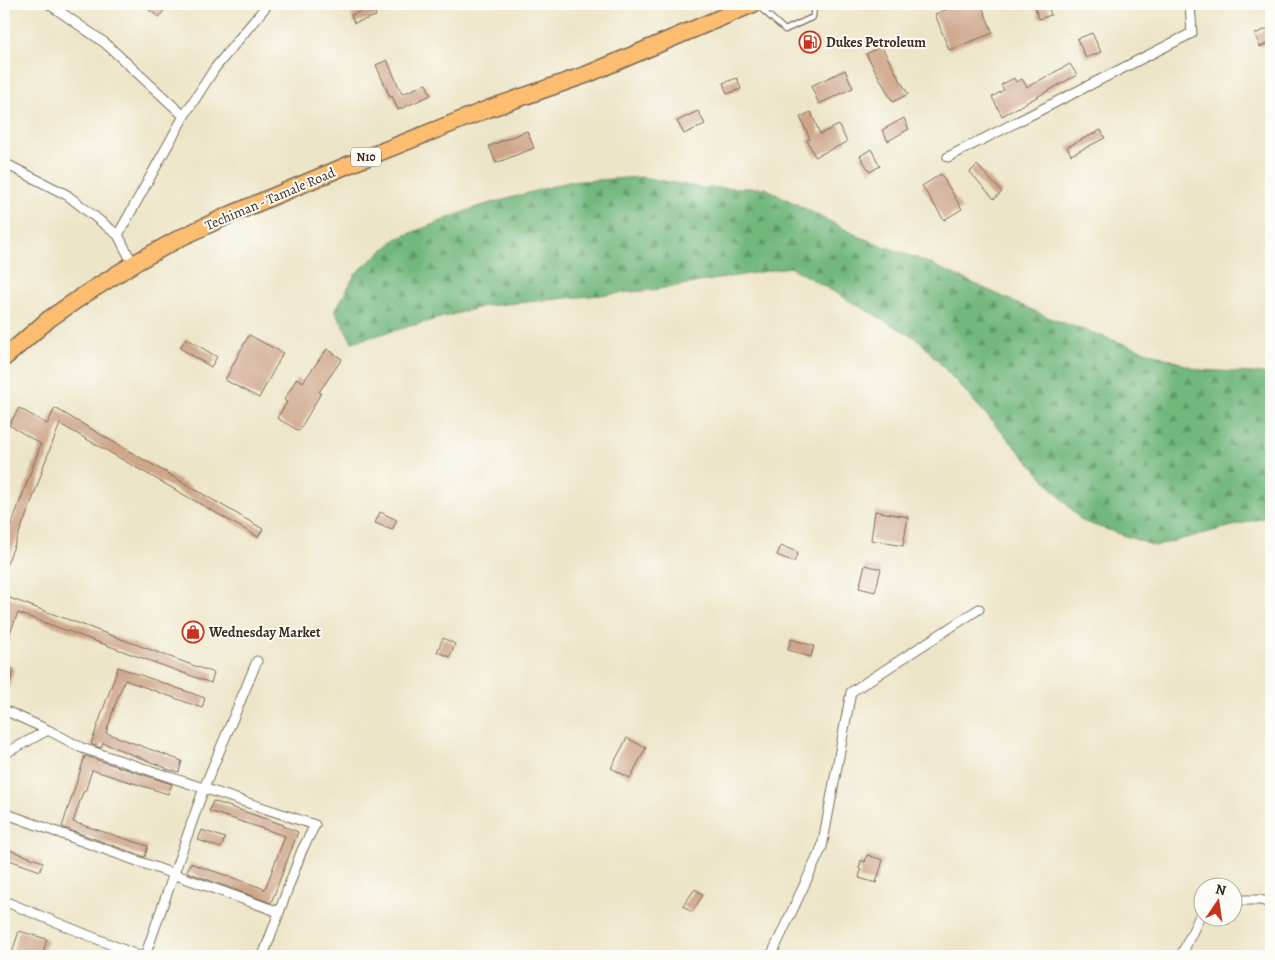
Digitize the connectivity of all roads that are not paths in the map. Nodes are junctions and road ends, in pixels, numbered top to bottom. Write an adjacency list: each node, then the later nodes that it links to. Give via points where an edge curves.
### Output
1 (49, 4): 6 (street, via 105,43)
2 (268, 4): 6 (street, via 215,68)
3 (755, 4): 4 (lane, via 785,30 813,17); 10 (highway, Techiman - Tamale Road / N10, via 588,74 488,109 348,165 227,216)
4 (814, 4)
5 (1190, 4): 7 (street, via 1192,33)
6 (184, 116): 9 (street)
7 (948, 157)
8 (4, 163): 9 (street, via 67,195)
9 (118, 235): 10 (street)
10 (133, 264): 11 (highway, Techiman - Tamale Road / N10, via 49,319)
11 (4, 358)
12 (979, 609): 28 (street, via 851,692 822,846)
13 (257, 661): 17 (street)
14 (4, 710): 15 (street)
15 (48, 730): 16 (street); 17 (street, via 82,748)
16 (4, 754)
17 (204, 788): 19 (street); 23 (street, via 315,825)
18 (4, 813): 19 (street)
19 (173, 874): 23 (street); 26 (street)
20 (1242, 900): 22 (street)
21 (4, 901): 25 (street)
22 (1271, 903)
23 (279, 912): 27 (street)
24 (1194, 928): 29 (street)
25 (139, 956)
26 (145, 956)
27 (263, 956)
28 (771, 956)
29 (1181, 956)

